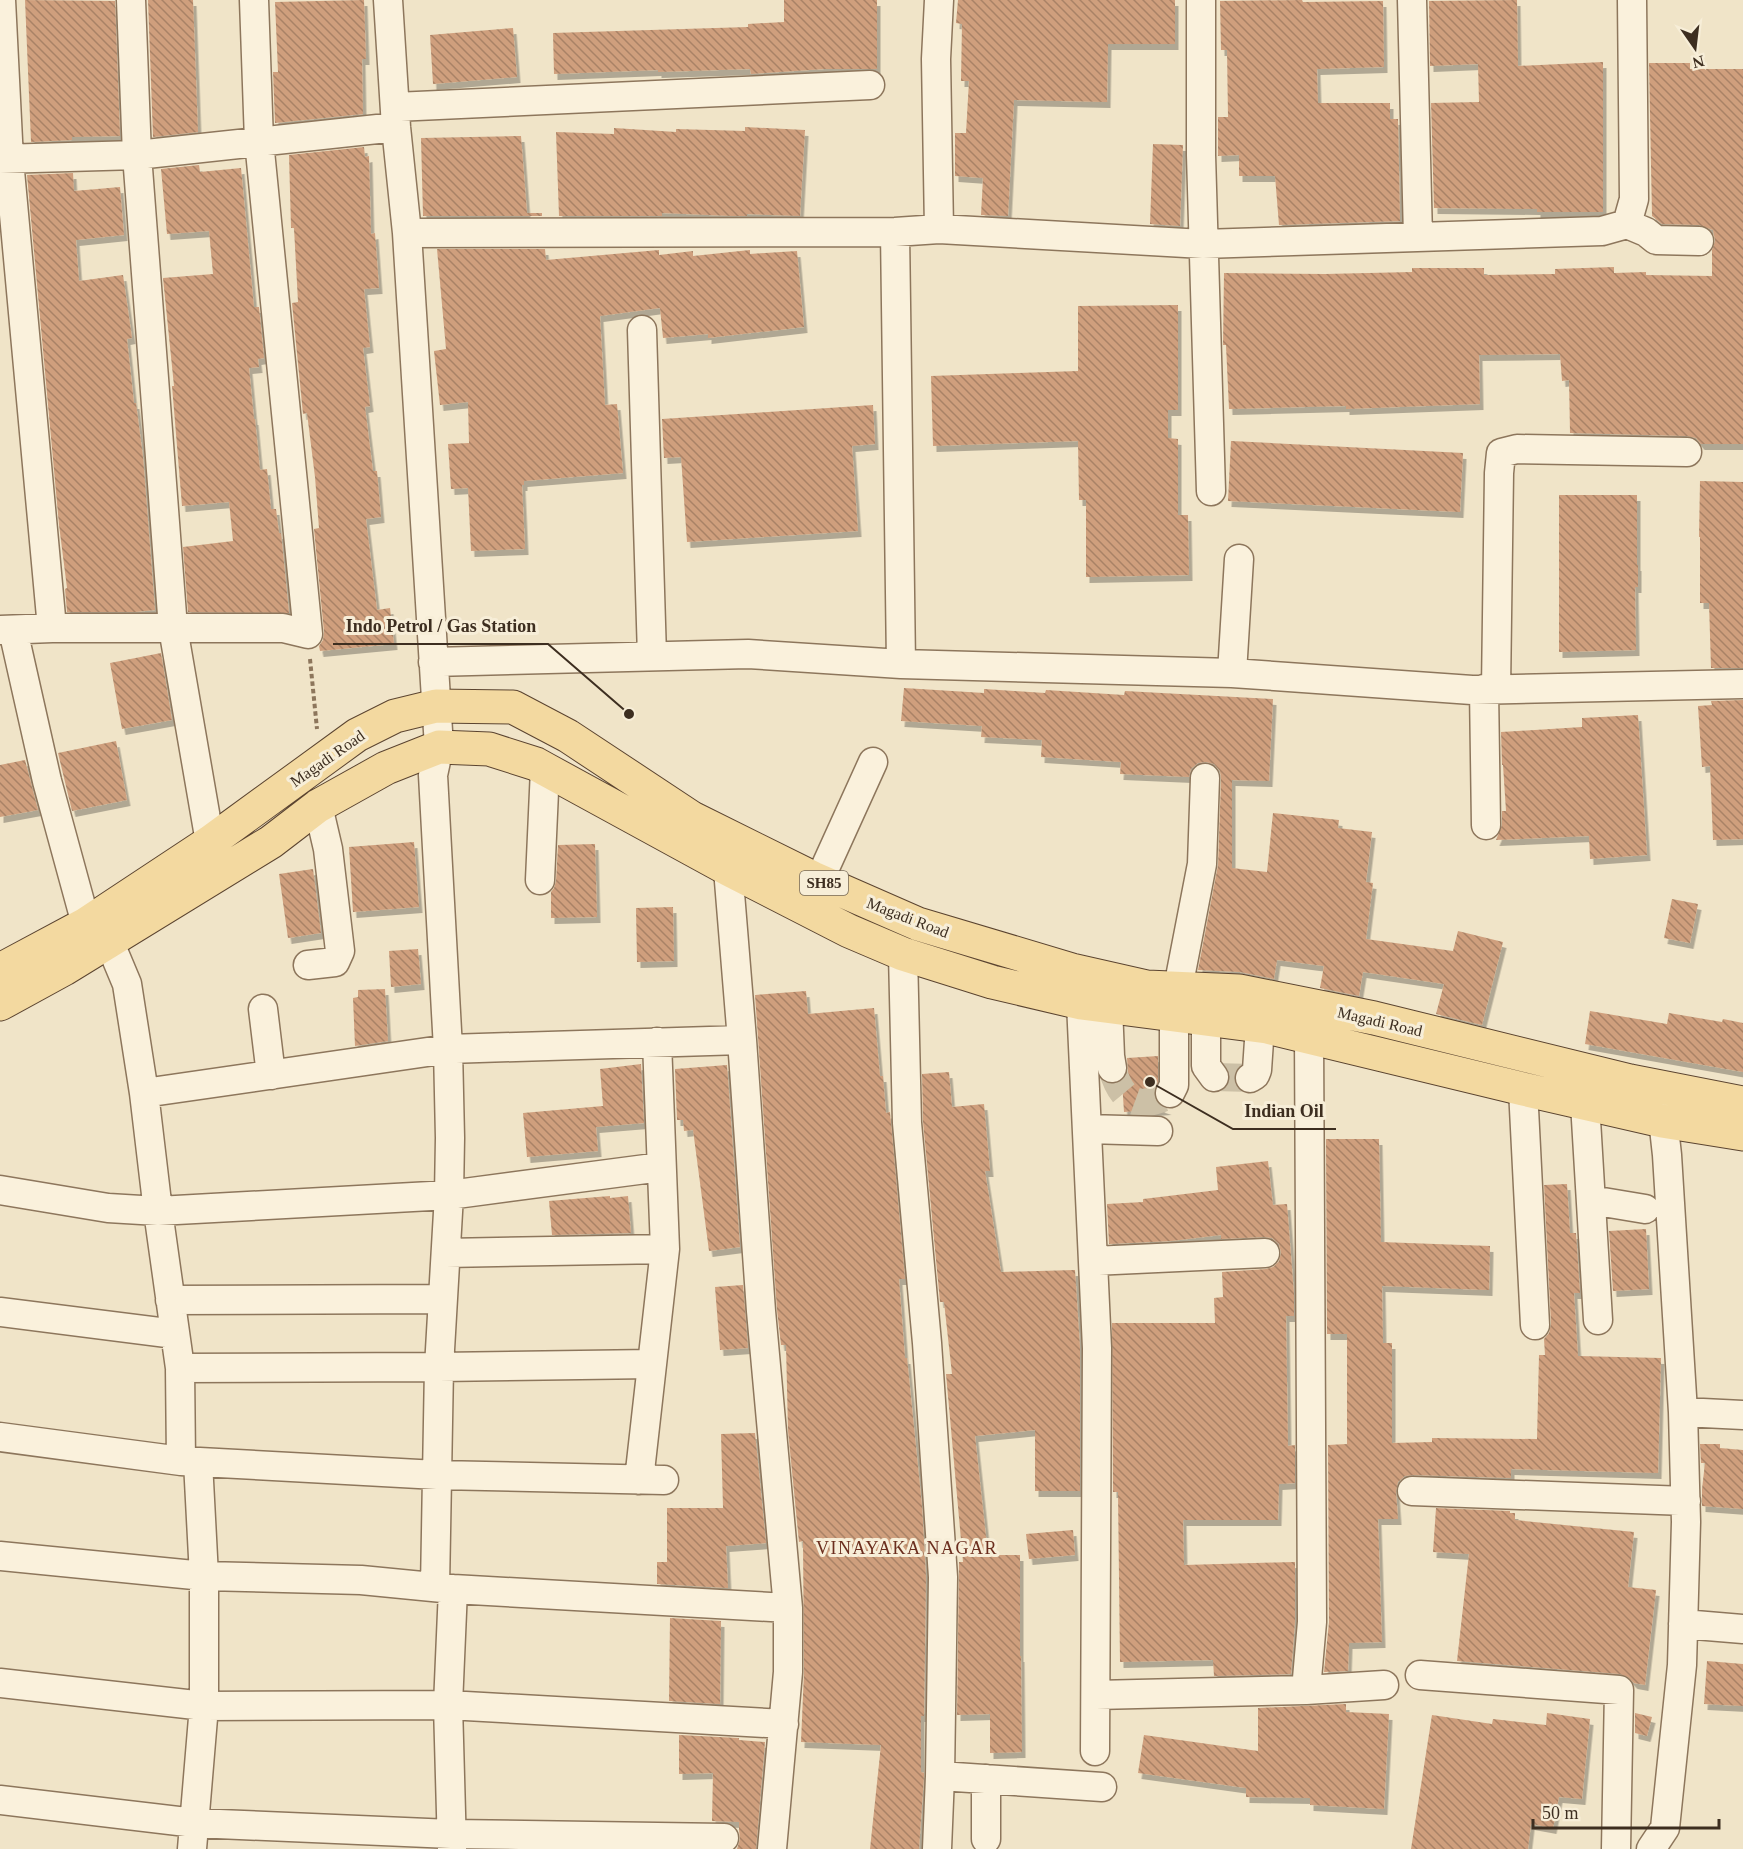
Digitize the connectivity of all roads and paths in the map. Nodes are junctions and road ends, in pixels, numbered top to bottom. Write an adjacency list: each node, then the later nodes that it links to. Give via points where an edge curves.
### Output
1 (1, 0): 13 (street)
2 (131, 0): 12 (street)
3 (254, 0): 11 (street)
4 (388, 0): 10 (street)
5 (939, 0): 15 (street)
6 (1201, 0): 20 (street)
7 (1412, 0): 18 (street)
8 (1632, 0): 14 (street, via 1634,199)
9 (870, 86): 10 (street)
10 (396, 117): 11 (street); 17 (street)
11 (259, 141): 12 (street); 28 (street)
12 (137, 155): 13 (street); 26 (street)
13 (5, 160): 25 (street)
14 (1627, 224): 18 (street, via 1602,231); 19 (street, via 1656,240)
15 (939, 229): 16 (street); 20 (street)
16 (895, 232): 17 (street); 31 (street)
17 (407, 233): 30 (street)
18 (1418, 237): 20 (street)
19 (1700, 241)
20 (1203, 244): 23 (street)
21 (642, 330): 29 (street)
22 (1687, 452): 34 (street, via 1517,449 1501,453)
23 (1211, 491)
24 (1239, 559): 32 (street)
25 (52, 628): 26 (street); 27 (street)
26 (173, 628): 28 (street, via 283,628); 43 (street)
27 (6, 630): 47 (street, via 47,781)
28 (308, 634): 37 (path)
29 (652, 656): 30 (street); 31 (street, via 748,654)
30 (433, 662): 35 (street)
31 (901, 664): 32 (street)
32 (1232, 673): 34 (street)
33 (1743, 684): 34 (street)
34 (1490, 689): 42 (street)
35 (436, 706): 36 (street); 37 (main road, Magadi Road / SH85, via 394,716 357,735); 46 (main road, Magadi Road / SH85, via 513,707 568,736 692,818)
36 (439, 747): 39 (main road, Magadi Road / SH85, via 489,749); 41 (main road, Magadi Road / SH85, via 386,768); 60 (street, via 433,775)
37 (321, 762): 43 (main road, Magadi Road / SH85)
38 (873, 762): 46 (street)
39 (545, 768): 44 (main road, Magadi Road / SH85); 45 (street)
40 (1205, 778): 51 (street, via 1202,864)
41 (318, 806): 47 (main road, Magadi Road / SH85, via 271,842); 49 (street, via 328,849 340,951 335,962)
42 (1486, 825)
43 (210, 842): 47 (main road, Magadi Road / SH85)
44 (728, 869): 48 (main road, Magadi Road / SH85); 58 (street)
45 (540, 880)
46 (819, 881): 51 (main road, Magadi Road / SH85, via 918,924 1072,970 1147,987)
47 (98, 933): 50 (main road, Magadi Road / SH85); 52 (main road, Magadi Road / SH85, via 64,969); 67 (street, via 127,984)
48 (903, 954): 53 (main road, Magadi Road / SH85, via 992,982); 116 (street, via 907,1123 943,1577)
49 (308, 965)
50 (0, 970)
51 (1176, 1002): 53 (main road, Magadi Road / SH85); 55 (main road, Magadi Road / SH85); 65 (main road, Magadi Road / SH85, via 1239,991 1374,1018); 68 (street, via 1174,1085)
52 (0, 1004)
53 (1095, 1005): 61 (street); 72 (street)
54 (262, 1009): 62 (street)
55 (1206, 1019): 56 (main road, Magadi Road / SH85); 63 (street, via 1206,1066)
56 (1260, 1026): 57 (main road, Magadi Road / SH85); 64 (street, via 1257,1070)
57 (1309, 1036): 66 (main road, Magadi Road / SH85); 110 (street, via 1312,1622)
58 (742, 1040): 59 (street); 104 (street)
59 (657, 1042): 60 (street); 75 (street)
60 (448, 1049): 62 (street); 77 (street)
61 (1112, 1068)
62 (271, 1075): 67 (street)
63 (1214, 1077)
64 (1250, 1078)
65 (1660, 1087): 70 (main road, Magadi Road / SH85); 71 (street)
66 (1523, 1089): 69 (main road, Magadi Road / SH85); 89 (street)
67 (144, 1093): 80 (street)
68 (1170, 1093)
69 (1585, 1103): 71 (main road, Magadi Road / SH85); 78 (street)
70 (1743, 1103)
71 (1662, 1121): 74 (main road, Magadi Road / SH85); 94 (street)
72 (1087, 1129): 73 (street); 84 (street)
73 (1158, 1131)
74 (1743, 1134)
75 (661, 1167): 77 (street); 81 (street)
76 (0, 1190): 80 (street, via 108,1208)
77 (449, 1195): 80 (street); 82 (street)
78 (1591, 1200): 79 (street); 88 (street)
79 (1645, 1209)
80 (158, 1210): 86 (street)
81 (665, 1249): 82 (street); 91 (street)
82 (446, 1253): 85 (street)
83 (1265, 1253): 84 (street)
84 (1093, 1261): 111 (street, via 1097,1348)
85 (443, 1299): 86 (street); 92 (street)
86 (170, 1300): 90 (street)
87 (0, 1312): 90 (street)
88 (1598, 1320)
89 (1535, 1325)
90 (176, 1334): 93 (street)
91 (652, 1364): 92 (street); 98 (street, via 652,1480)
92 (438, 1367): 93 (street); 98 (street)
93 (180, 1368): 97 (street)
94 (1683, 1412): 95 (street); 100 (street)
95 (1743, 1415)
96 (0, 1437): 97 (street)
97 (189, 1461): 98 (street); 102 (street)
98 (437, 1474): 103 (street)
99 (1412, 1491): 100 (street)
100 (1686, 1501): 105 (street)
101 (0, 1556): 102 (street)
102 (204, 1576): 103 (street, via 361,1580); 113 (street)
103 (444, 1588): 104 (street); 112 (street)
104 (788, 1608): 114 (street)
105 (1683, 1624): 106 (street); 127 (street, via 1665,1828)
106 (1743, 1629)
107 (1420, 1675): 126 (street, via 1618,1690)
108 (0, 1683): 113 (street)
109 (1384, 1685): 110 (street)
110 (1306, 1690): 111 (street)
111 (1096, 1695): 115 (street)
112 (448, 1705): 113 (street); 114 (street); 123 (street)
113 (204, 1706): 120 (street)
114 (784, 1724): 124 (street)
115 (1095, 1751)
116 (940, 1776): 117 (street); 125 (street)
117 (986, 1779): 118 (street); 122 (street)
118 (1102, 1787)
119 (0, 1800): 120 (street)
120 (193, 1836): 123 (street)
121 (724, 1838): 123 (street)
122 (986, 1839)
123 (452, 1841)
124 (772, 1849)
125 (937, 1849)
126 (1616, 1849)
127 (1651, 1849)

